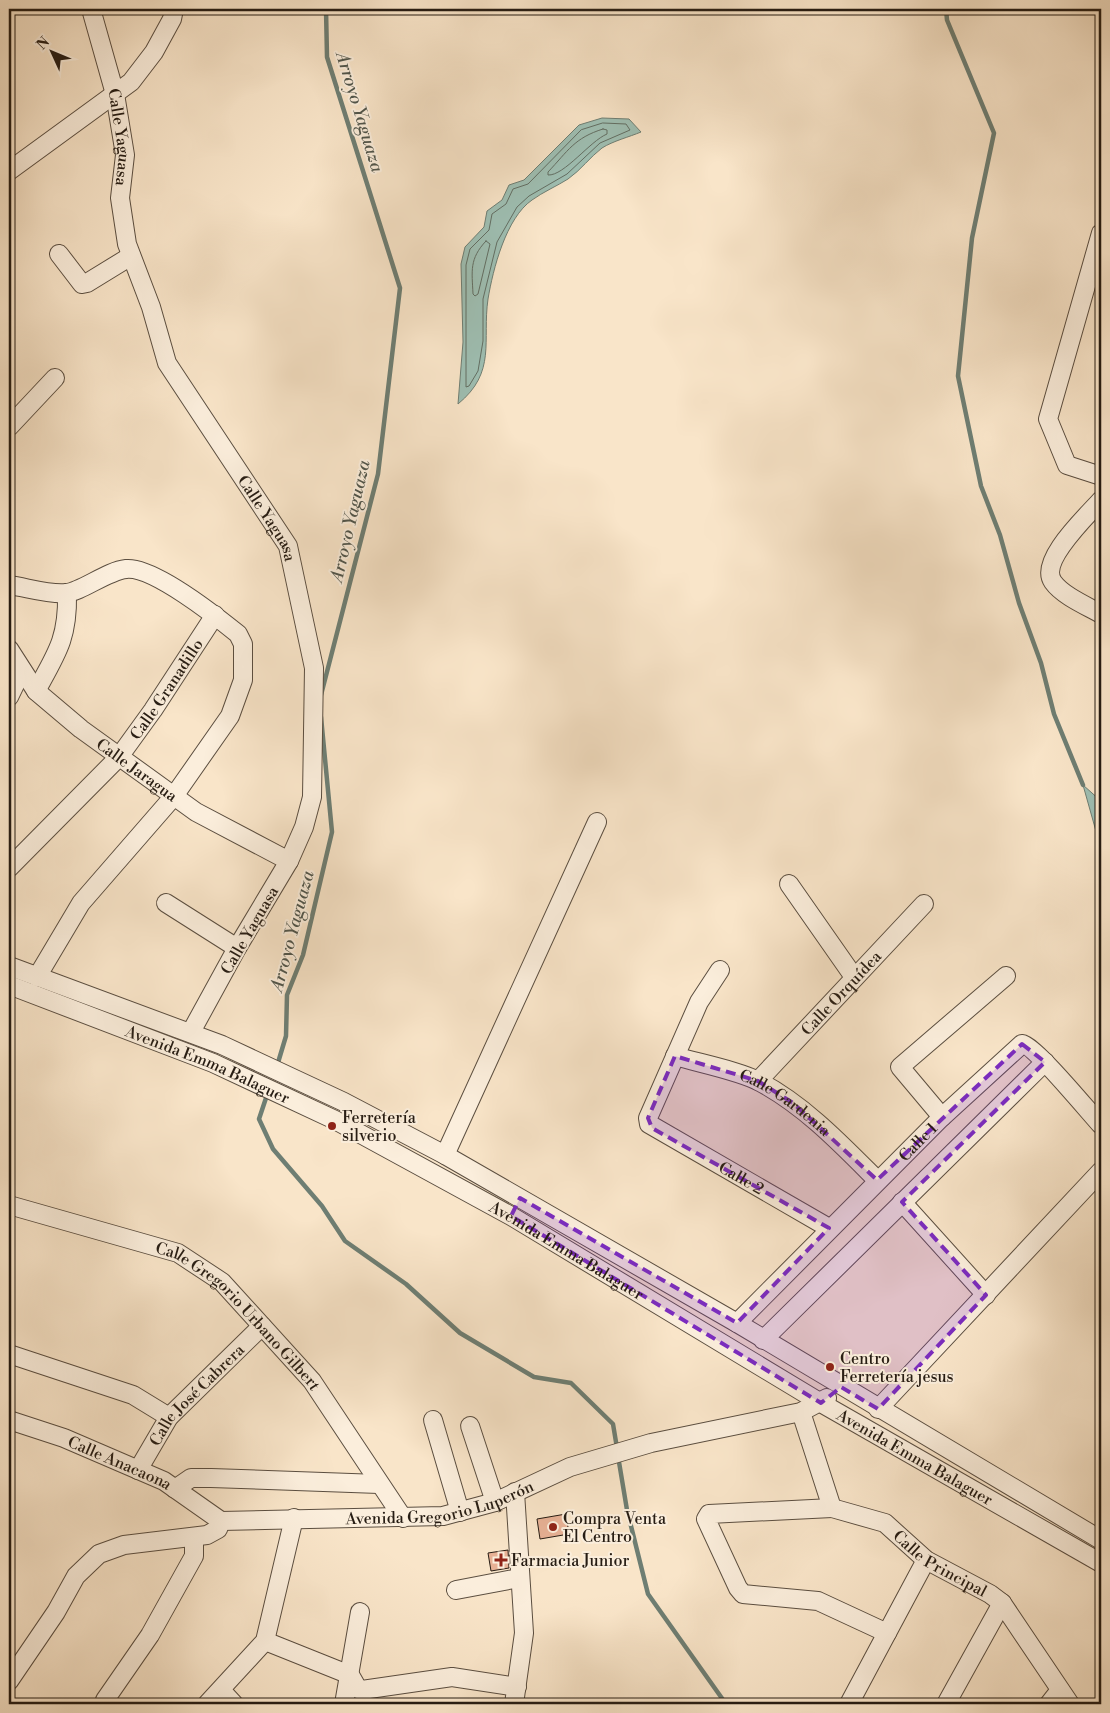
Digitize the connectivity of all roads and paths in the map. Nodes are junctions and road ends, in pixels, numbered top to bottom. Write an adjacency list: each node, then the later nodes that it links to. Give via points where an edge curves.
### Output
1 (91, 9): 3 (street, Calle Yaguasa)
2 (174, 9): 3 (street, via 154,52 131,82)
3 (115, 94): 4 (street); 7 (street, Calle Yaguasa, via 125,156 120,202)
4 (9, 171)
5 (1101, 232): 10 (street, via 1048,420 1067,465)
6 (59, 254): 7 (street, via 82,284)
7 (131, 256): 23 (street, Calle Yaguasa, via 151,307 167,363 291,552 314,668 312,797 304,827)
8 (54, 378): 9 (street)
9 (9, 427)
10 (1101, 476)
11 (1101, 500): 14 (street, via 1062,544 1049,575 1054,584)
12 (9, 585): 13 (street)
13 (67, 594): 15 (street, via 105,576 127,569 137,570 174,587); 18 (street, via 63,639)
14 (1101, 614)
15 (215, 615): 20 (street, Calle Granadillo); 21 (street, via 238,634 243,644 243,680 230,716)
16 (9, 649): 17 (street, Calle Jaragua)
17 (22, 670): 18 (street, Calle Jaragua); 19 (street)
18 (36, 691): 20 (street, Calle Jaragua, via 81,730)
19 (9, 697)
20 (119, 757): 21 (street, Calle Jaragua); 24 (street, Calle Granadillo)
21 (174, 796): 23 (street, Calle Jaragua, via 196,812); 32 (street, via 81,903)
22 (597, 822): 41 (street)
23 (289, 861): 28 (street, Calle Yaguasa)
24 (9, 868)
25 (789, 884): 33 (street)
26 (166, 903): 28 (street)
27 (924, 904): 33 (street, Calle Orquídea)
28 (237, 948): 35 (street, Calle Yaguasa)
29 (9, 966): 32 (street, Avenida Emma Balaguer)
30 (720, 970): 36 (street, via 700,1002)
31 (1006, 976): 39 (street, via 900,1068)
32 (37, 977): 35 (street, Avenida Emma Balaguer)
33 (854, 977): 38 (street, Calle Orquídea)
34 (10, 989): 47 (street, Avenida Emma Balaguer, via 213,1062 335,1120)
35 (190, 1032): 41 (street, Avenida Emma Balaguer, via 344,1102)
36 (675, 1056): 38 (street, Calle Gardenia); 48 (street, Calle 2, via 648,1118 652,1128)
37 (1045, 1062): 39 (street, Calle 1, via 1022,1044); 40 (street, Calle 1); 45 (street)
38 (758, 1081): 43 (street, Calle Gardenia, via 820,1124)
39 (942, 1117): 43 (street, Calle 1)
40 (1101, 1125)
41 (445, 1155): 44 (street, Avenida Emma Balaguer)
42 (1101, 1172): 49 (street)
43 (878, 1180): 48 (street, Calle 1)
44 (520, 1198): 47 (street); 50 (street, Avenida Emma Balaguer)
45 (902, 1202): 49 (street); 52 (street)
46 (9, 1205): 51 (street, Calle Gregorio Urbano Gilbert, via 178,1253 222,1282)
47 (511, 1216): 55 (street, Avenida Emma Balaguer)
48 (829, 1228): 50 (street, Calle 1)
49 (986, 1295): 56 (street)
50 (736, 1324): 52 (street, Avenida Emma Balaguer)
51 (262, 1326): 58 (street, Calle José Cabrera); 63 (street, Calle Gregorio Urbano Gilbert, via 312,1382)
52 (763, 1340): 54 (street, Avenida Emma Balaguer)
53 (9, 1354): 58 (street, via 133,1395)
54 (842, 1387): 55 (street, Avenida Gregorio Luperón); 56 (street, Avenida Emma Balaguer)
55 (821, 1403): 57 (street, Avenida Gregorio Luperón); 75 (street, Avenida Emma Balaguer)
56 (878, 1409): 73 (street, Avenida Emma Balaguer)
57 (801, 1412): 65 (street, Avenida Gregorio Luperón, via 651,1443 570,1467); 67 (street)
58 (169, 1417): 62 (street, Calle José Cabrera)
59 (9, 1420): 62 (street, Calle Anacaona, via 64,1438)
60 (433, 1420): 68 (street)
61 (470, 1426): 66 (street)
62 (138, 1470): 64 (street, Calle Anacaona)
63 (379, 1484): 64 (street, via 191,1478); 70 (street, Calle Gregorio Urbano Gilbert)
64 (175, 1489): 71 (street, Calle Anacaona)
65 (515, 1492): 66 (street, Avenida Gregorio Luperón); 76 (street)
66 (494, 1502): 68 (street, Avenida Gregorio Luperón)
67 (832, 1508): 74 (street, Calle Principal, via 885,1522); 80 (street, Calle Principal, via 709,1514 706,1519 743,1594 818,1600)
68 (460, 1512): 70 (street, Avenida Gregorio Luperón)
69 (294, 1518): 70 (street, Avenida Gregorio Luperón); 71 (street, Avenida Gregorio Luperón); 81 (street)
70 (403, 1518)
71 (221, 1521): 72 (street, via 218,1529)
72 (194, 1537): 83 (street, via 124,1545 99,1554 76,1576 56,1612); 86 (street, via 194,1556 150,1635)
73 (1101, 1540)
74 (926, 1560): 78 (street, Calle Principal); 80 (street)
75 (1101, 1563)
76 (519, 1578): 77 (street); 87 (street, via 524,1633)
77 (456, 1590)
78 (1002, 1603): 85 (street, Calle Principal); 92 (street)
79 (360, 1612): 82 (street)
80 (887, 1633): 91 (street)
81 (265, 1641): 82 (street); 84 (street)
82 (350, 1675): 87 (street, via 362,1690 452,1677); 90 (street)
83 (9, 1681)
84 (221, 1690): 88 (street); 89 (street)
85 (1060, 1690): 93 (street); 94 (street, Calle Principal)
86 (105, 1700)
87 (515, 1700)
88 (207, 1704)
89 (234, 1704)
90 (344, 1704)
91 (849, 1704)
92 (946, 1704)
93 (1049, 1704)
94 (1070, 1704)

